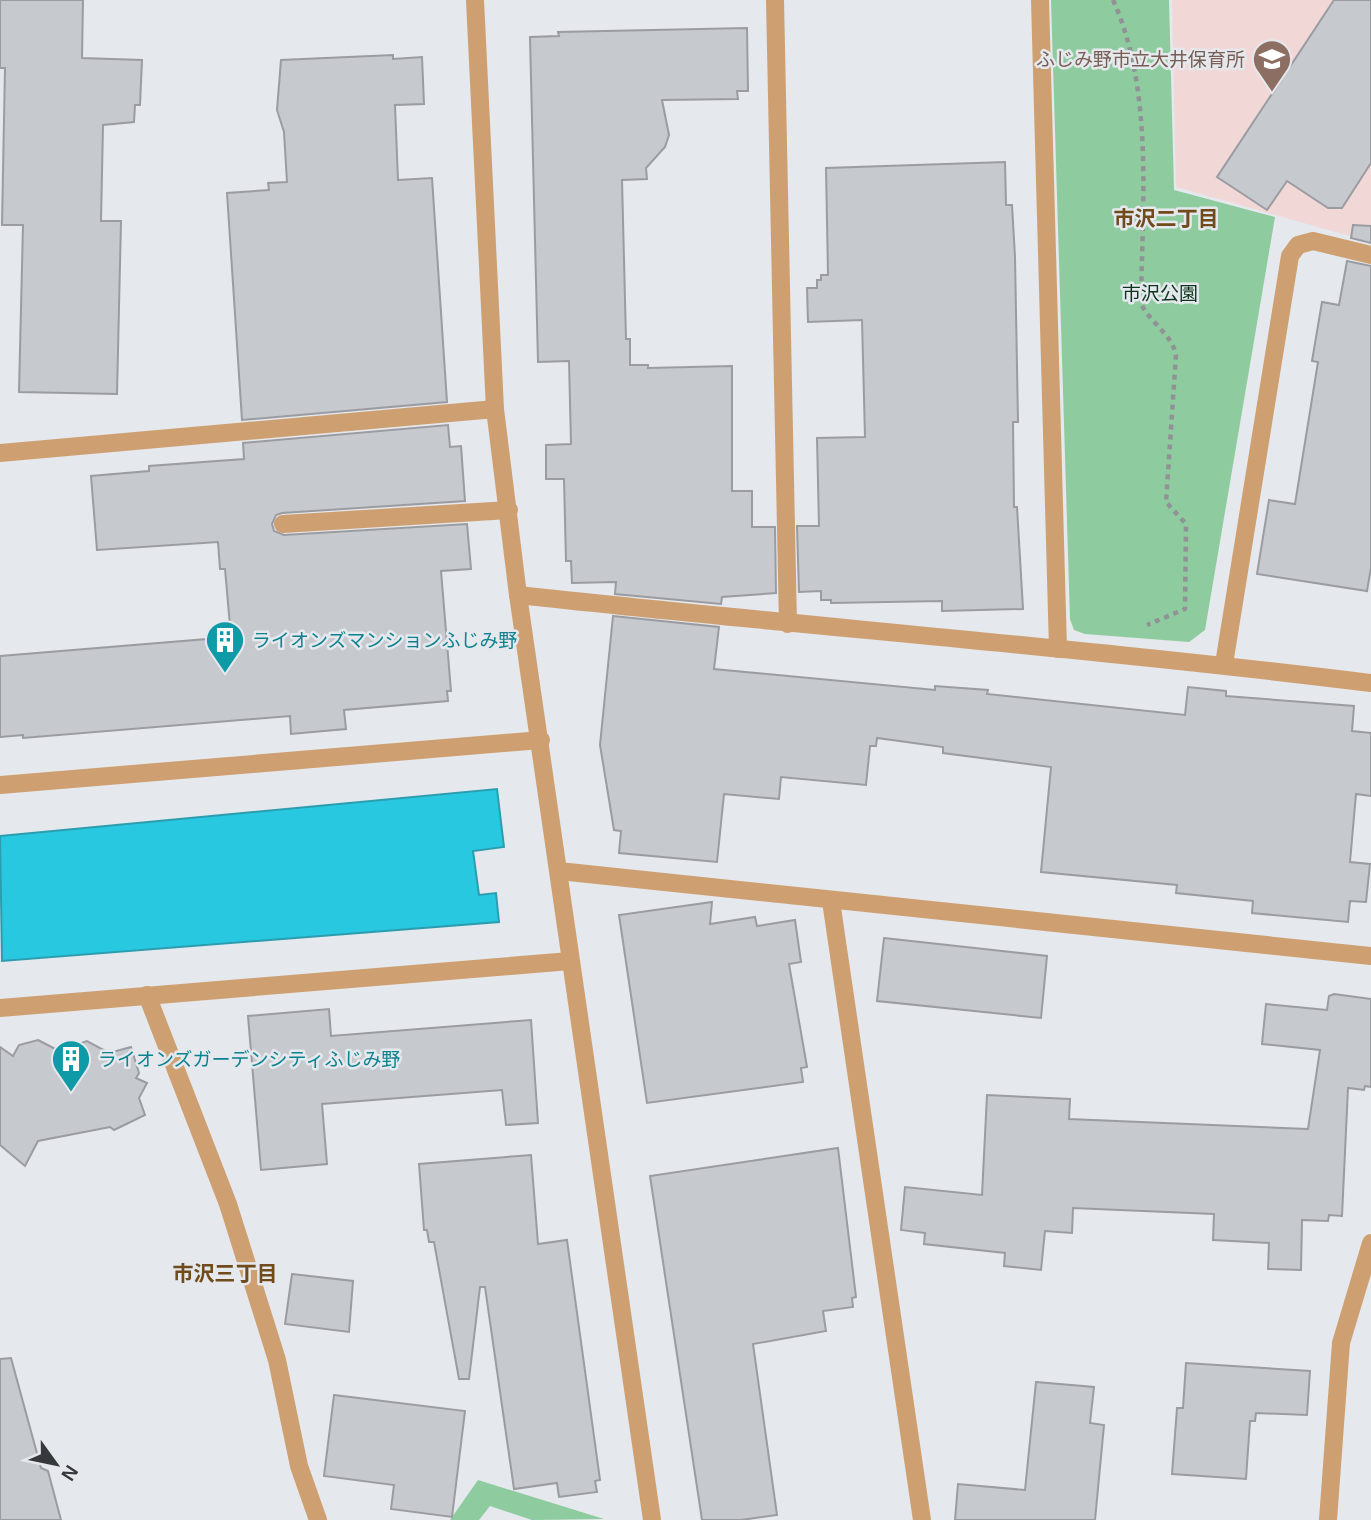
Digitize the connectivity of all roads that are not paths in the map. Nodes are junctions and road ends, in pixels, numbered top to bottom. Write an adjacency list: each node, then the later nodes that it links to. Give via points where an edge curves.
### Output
1 (475, 0): 5 (street)
2 (775, 0): 10 (street)
3 (1040, 0): 11 (street)
4 (1371, 255): 12 (street, via 1313,241 1298,244 1290,256)
5 (495, 409): 6 (street); 7 (street)
6 (0, 453)
7 (509, 510): 8 (street); 9 (street)
8 (283, 524)
9 (518, 595): 10 (street); 14 (street)
10 (788, 624): 11 (street)
11 (1058, 649): 12 (street)
12 (1224, 664): 13 (street)
13 (1371, 683)
14 (541, 740): 15 (street); 16 (street)
15 (0, 785)
16 (559, 871): 17 (street); 19 (street)
17 (831, 901): 18 (street); 25 (street)
18 (1371, 956)
19 (570, 961): 20 (street); 24 (street)
20 (147, 995): 21 (street); 23 (street, via 228,1203 277,1360 299,1466)
21 (0, 1008)
22 (1371, 1243): 26 (street, via 1341,1343)
23 (318, 1520)
24 (652, 1520)
25 (922, 1520)
26 (1328, 1520)

